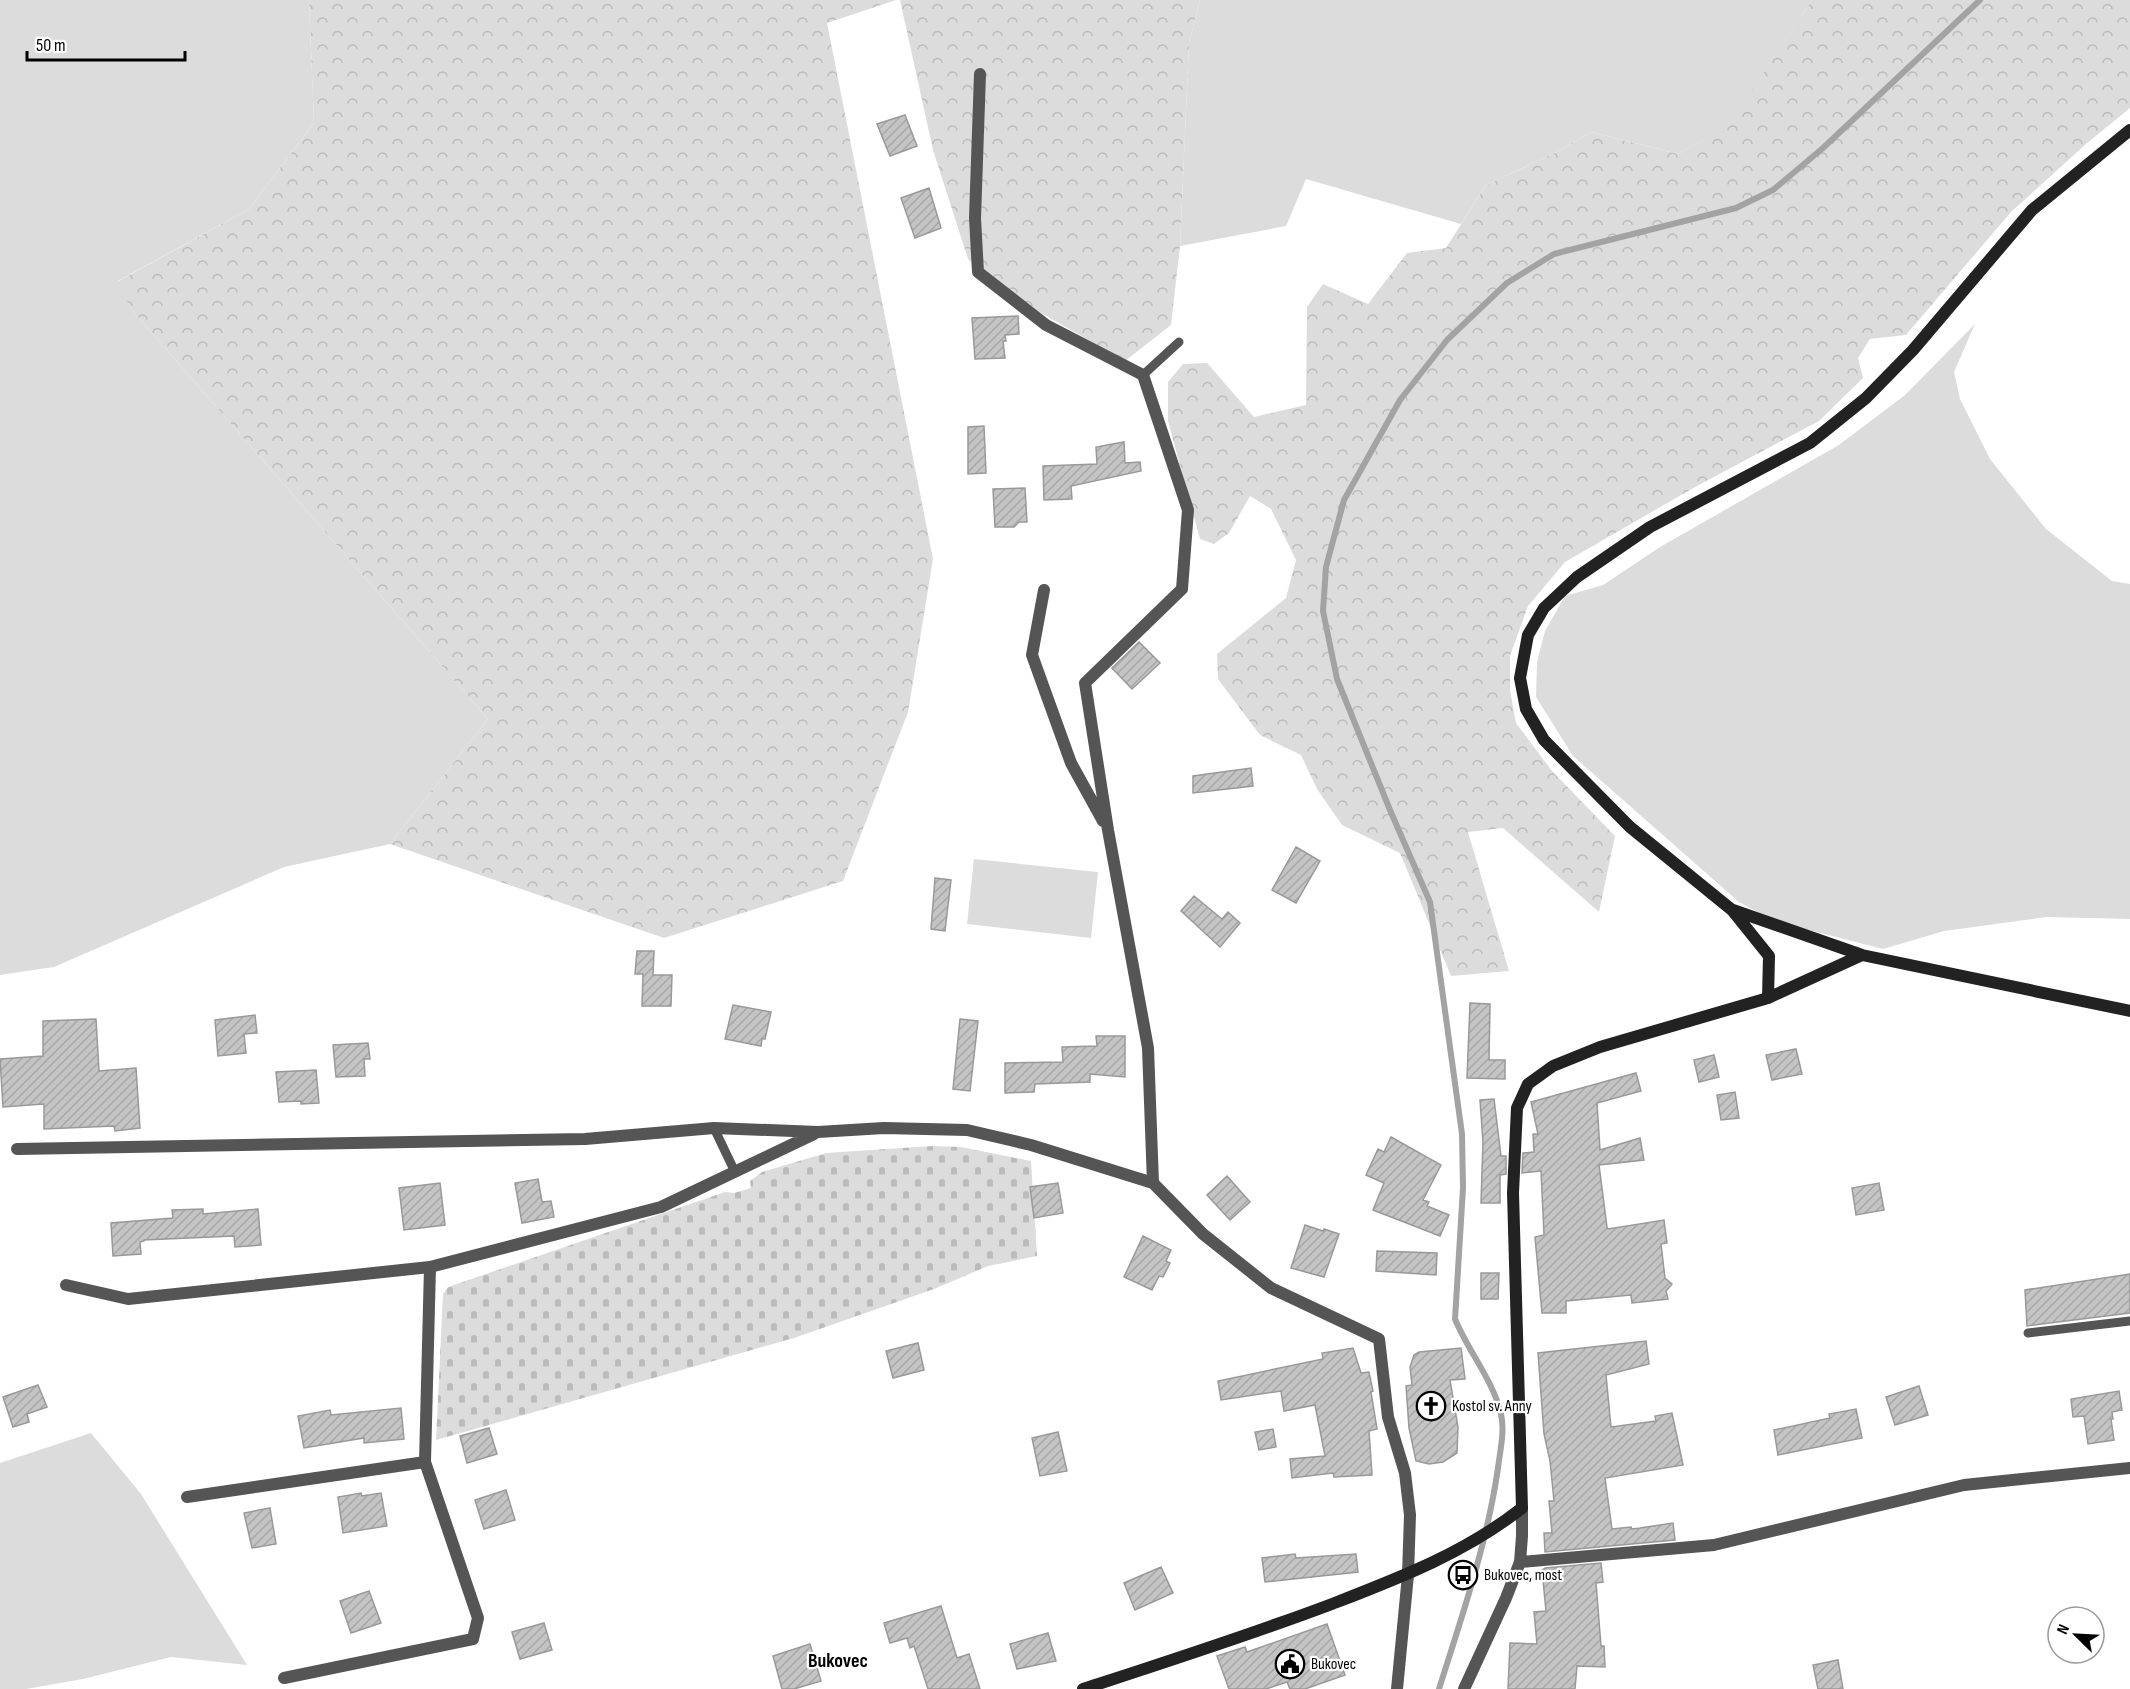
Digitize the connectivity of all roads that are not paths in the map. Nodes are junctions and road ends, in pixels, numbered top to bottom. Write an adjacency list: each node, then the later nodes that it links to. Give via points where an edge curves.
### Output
1 (980, 74): 4 (street, via 975,218 978,272 1046,325)
2 (2130, 130): 7 (street, via 2032,210 1913,350 1866,398 1810,443 1650,527 1577,577 1544,608 1528,635 1520,678 1526,709 1544,740 1630,827)
3 (1179, 342): 4 (lane)
4 (1143, 375): 6 (street, via 1188,510 1182,589 1085,683)
5 (1044, 590): 6 (street, via 1032,655 1071,763)
6 (1108, 830): 15 (street, via 1148,1048)
7 (1732, 910): 8 (street); 9 (street, via 1769,956)
8 (1862, 956): 9 (street); 10 (street)
9 (1768, 998): 23 (street, via 1600,1047 1553,1066 1528,1084 1517,1108 1513,1192)
10 (2130, 1011)
11 (714, 1128): 12 (street); 13 (street, via 585,1139); 14 (lane)
12 (818, 1132): 14 (street); 15 (street, via 884,1128 967,1130 1031,1145)
13 (17, 1149)
14 (735, 1172): 16 (street, via 661,1207)
15 (1153, 1183): 25 (street, via 1203,1234 1271,1288 1379,1340 1388,1418 1405,1473 1410,1515)
16 (430, 1267): 17 (street, via 128,1299); 20 (street)
17 (66, 1285)
18 (2130, 1321): 19 (lane)
19 (2028, 1333)
20 (425, 1462): 22 (street); 26 (street, via 478,1618 473,1639)
21 (2130, 1468): 24 (street, via 1964,1485 1714,1545)
22 (188, 1497)
23 (1522, 1508): 24 (street); 25 (street, via 1468,1545)
24 (1520, 1562): 29 (street)
25 (1408, 1575): 27 (street, via 1251,1635); 28 (street)
26 (284, 1678)
27 (1083, 1689)
28 (1397, 1689)
29 (1464, 1689)

